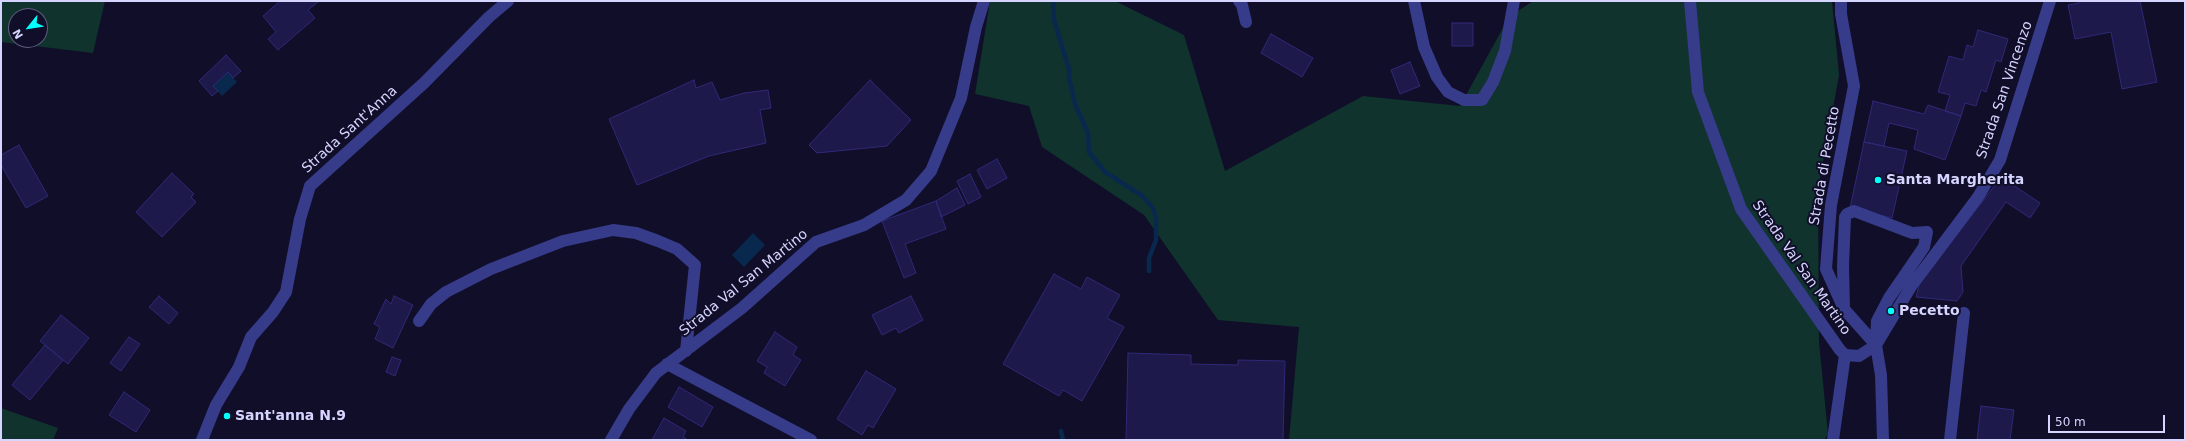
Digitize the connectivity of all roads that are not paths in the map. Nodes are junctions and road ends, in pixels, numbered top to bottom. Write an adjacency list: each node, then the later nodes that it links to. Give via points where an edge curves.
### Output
1 (508, 1): 17 (street, Strada Sant'Anna, via 424,84 310,186 300,219 286,292 273,312 251,337 239,367 216,405)
2 (984, 1): 14 (street, Strada Val San Martino, via 961,98 931,171 906,200 864,225 816,242 742,308)
3 (1239, 1): 9 (street)
4 (1414, 1): 5 (street, via 1424,47 1437,78 1448,92 1464,100 1482,100 1493,82 1505,51)
5 (1514, 1)
6 (1690, 1): 15 (street, Strada Val San Martino, via 1698,92 1741,209)
7 (1841, 1): 10 (street, Strada di Pecetto, via 1854,86 1831,205 1826,269)
8 (2050, 1): 13 (street, Strada San Vincenzo, via 2000,160 1978,197 1912,285)
9 (1246, 22)
10 (1844, 309): 13 (street, Strada di Pecetto); 13 (street, via 1843,266 1847,214 1854,210 1912,234 1927,232 1924,247 1888,298 1877,321)
11 (1964, 314): 22 (street)
12 (419, 320): 14 (street, via 431,304 446,292 491,269 563,241 613,230 636,233 677,249 695,265)
13 (1876, 346): 15 (street, Strada Val San Martino, via 1859,356); 21 (street, via 1881,375)
14 (686, 350): 16 (street, Strada Val San Martino)
15 (1846, 355): 20 (street)
16 (668, 364): 18 (street, Strada Val San Martino, via 656,373 629,409); 19 (street)
17 (202, 440)
18 (611, 440)
19 (811, 440)
20 (1833, 440)
21 (1883, 440)
22 (1950, 440)

